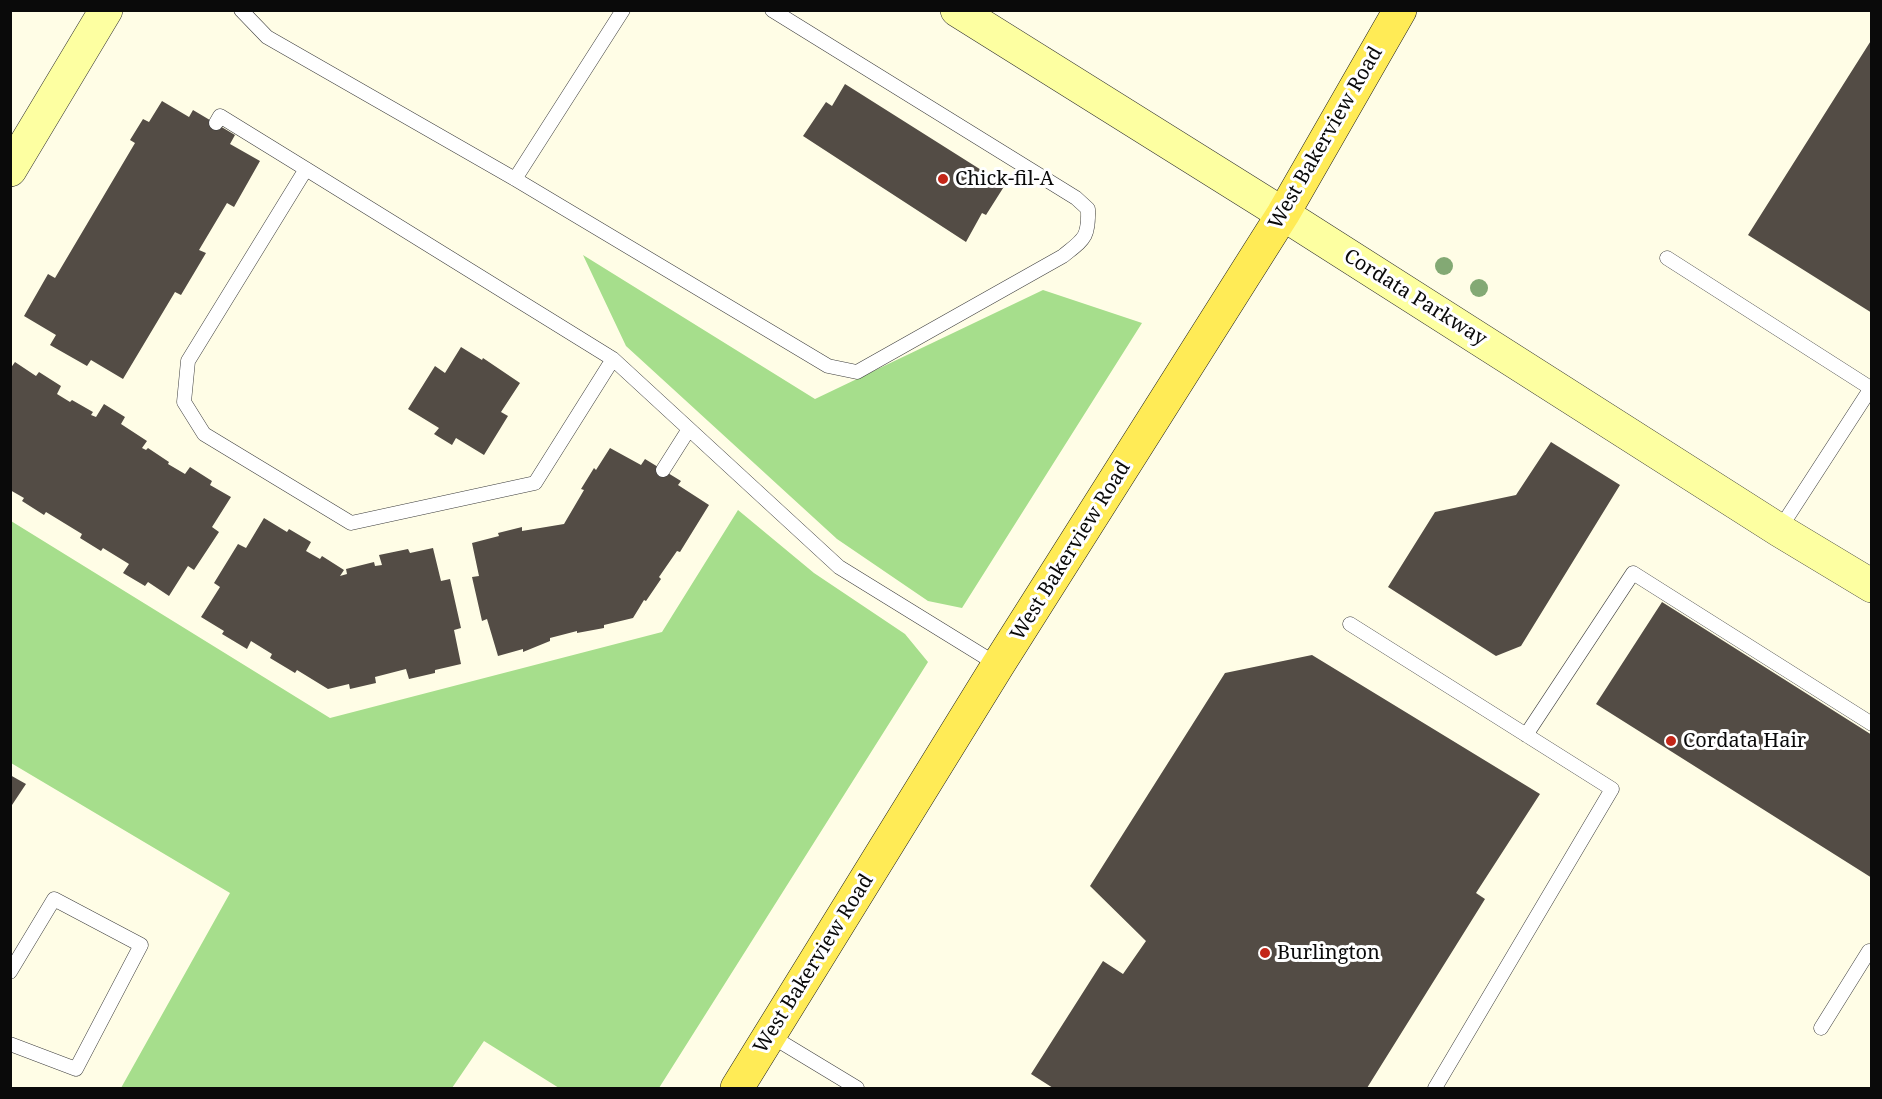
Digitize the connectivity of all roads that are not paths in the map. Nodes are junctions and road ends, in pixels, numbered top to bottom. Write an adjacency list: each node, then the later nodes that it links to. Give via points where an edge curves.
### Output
1 (106, 10): 8 (street)
2 (241, 10): 10 (lane, via 267,37)
3 (623, 10): 10 (lane)
4 (772, 10): 10 (lane, via 1076,198 1088,209 1089,225 1084,239 1063,256 857,372 828,366)
5 (957, 10): 11 (street, Cordata Parkway)
6 (1400, 10): 11 (main road, West Bakerview Road)
7 (216, 123): 9 (lane, via 220,116)
8 (10, 170)
9 (306, 170): 13 (lane); 13 (lane, via 188,362 184,402 204,434 351,523 535,483)
10 (515, 179)
11 (1283, 214): 17 (street, Cordata Parkway); 20 (main road, West Bakerview Road)
12 (1667, 258): 14 (lane)
13 (613, 359): 15 (lane)
14 (1871, 388): 17 (lane)
15 (689, 429): 16 (lane); 20 (lane, via 839,567)
16 (663, 470)
17 (1779, 530): 18 (street, Cordata Parkway)
18 (1872, 586)
19 (1350, 624): 22 (lane)
20 (998, 665): 26 (main road, West Bakerview Road)
21 (1872, 724): 22 (lane, via 1633,573)
22 (1526, 735): 30 (lane, via 1612,789)
23 (1869, 951): 25 (lane)
24 (10, 972): 27 (lane, via 54,899 141,945 76,1069)
25 (1821, 1028)
26 (771, 1036): 28 (main road, West Bakerview Road); 29 (lane)
27 (10, 1044)
28 (737, 1089)
29 (857, 1089)
30 (1435, 1089)

